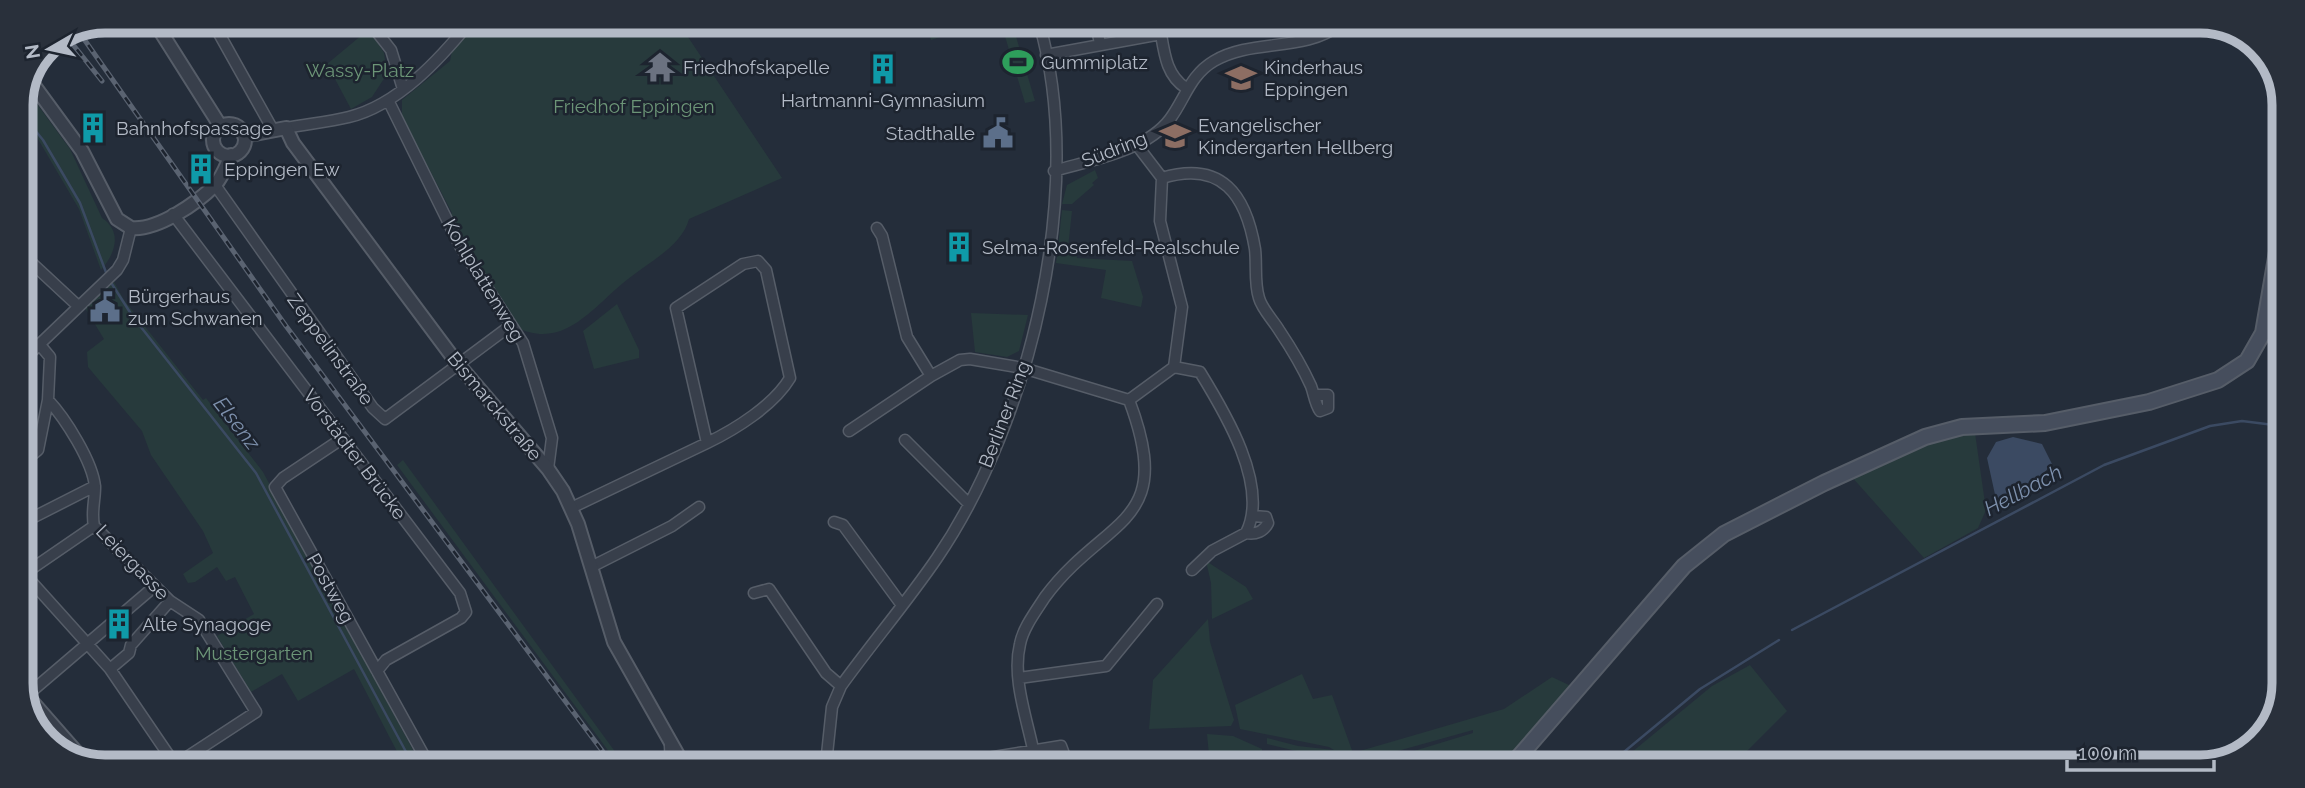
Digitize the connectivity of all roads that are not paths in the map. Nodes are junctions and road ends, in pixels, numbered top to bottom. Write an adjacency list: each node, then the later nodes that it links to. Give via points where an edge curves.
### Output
1 (164, 33): 16 (street)
2 (219, 33): 17 (street)
3 (378, 33): 14 (street, via 391,50)
4 (461, 33): 14 (street)
5 (1041, 33): 11 (street, Berliner Ring)
6 (1098, 33): 10 (street)
7 (1144, 33): 10 (street)
8 (1161, 33): 13 (street, via 1168,70)
9 (1328, 33): 13 (street, Südring, via 1227,55 1202,70)
10 (1100, 44): 11 (street)
11 (1046, 55): 21 (street, Berliner Ring)
12 (36, 88): 25 (street, via 82,151 117,219)
13 (1186, 88): 19 (street, Südring, via 1161,129)
14 (403, 89): 15 (street)
15 (388, 100): 17 (street, via 350,117); 30 (street, Kohlplattenweg, via 460,246)
16 (221, 127): 18 (street, via 234,124); 20 (street, via 214,136 215,145)
17 (279, 129): 18 (street); 33 (street, Bismarckstraße)
18 (244, 136): 20 (street, via 242,149)
19 (1136, 144): 21 (street, Südring); 22 (street)
20 (230, 155): 23 (street)
21 (1054, 171): 35 (street, Berliner Ring, via 1046,275)
22 (1162, 178): 34 (street, via 1160,221 1182,307); 37 (street, via 1188,173 1219,180 1237,194 1255,248 1259,298 1293,350)
23 (215, 185): 24 (street); 33 (street, Zeppelinstraße, via 385,419)
24 (173, 214): 25 (street, via 148,227); 41 (street, Vorstädter Brücke)
25 (131, 228): 29 (street, via 123,260)
26 (877, 228): 36 (street, via 907,337)
27 (33, 264): 29 (street)
28 (2272, 281): 84 (main road, via 2263,333 2247,360 2218,380 2149,402 2045,423 1962,428 1925,437 1724,534 1684,566)
29 (77, 305): 31 (street)
30 (510, 326): 33 (street, Zeppelinstraße); 45 (street, Kohlplattenweg, via 523,343 552,438)
31 (40, 345): 32 (street); 38 (street, via 50,356)
32 (33, 351)
33 (457, 363): 45 (street, Bismarckstraße)
34 (1174, 367): 39 (street); 50 (street, via 1200,372 1233,425 1241,444)
35 (1023, 368): 36 (street, via 970,359); 39 (street); 47 (street, Berliner Ring)
36 (931, 376): 40 (street)
37 (1314, 395)
38 (48, 400): 44 (street, via 38,450); 46 (street, Leiergasse, via 71,429)
39 (1129, 400): 67 (street, via 1143,437 1143,488 1120,527 1063,574 1036,610 1020,640)
40 (849, 431)
41 (343, 438): 66 (street, Postweg, via 275,487); 66 (street, Vorstädter Brücke, via 460,593 466,612 386,660)
42 (905, 440): 47 (street)
43 (707, 443): 43 (street, via 728,433 790,378 766,270 758,261 743,264 676,308); 49 (street)
44 (33, 454)
45 (548, 469): 49 (street, Bismarckstraße)
46 (95, 486): 51 (street); 53 (street, Leiergasse)
47 (969, 504): 62 (street, Berliner Ring, via 937,558)
48 (699, 507): 56 (street)
49 (571, 508): 56 (street, Bismarckstraße)
50 (1253, 516): 54 (street); 54 (street, via 1266,517 1268,523 1263,530)
51 (33, 518)
52 (834, 522): 62 (street, via 843,526)
53 (94, 526): 55 (street); 59 (street, Leiergasse)
54 (1247, 533): 57 (street, via 1212,551)
55 (33, 566)
56 (591, 567): 71 (street, Bismarckstraße, via 614,642)
57 (1192, 570)
58 (33, 583): 64 (street)
59 (155, 586): 61 (street, Leiergasse); 64 (street)
60 (754, 593): 69 (street, via 769,589 826,673)
61 (170, 601): 65 (street, via 131,645 130,653); 76 (street, Leiergasse, via 199,620 256,712)
62 (901, 604): 69 (street, Berliner Ring)
63 (1157, 604): 67 (street, via 1107,666)
64 (88, 642): 65 (street); 68 (street)
65 (110, 669): 75 (street)
66 (377, 671): 77 (street, Postweg)
67 (1019, 678): 74 (street)
68 (33, 686)
69 (841, 686): 81 (street, Berliner Ring, via 832,707)
70 (37, 703): 73 (street)
71 (654, 712): 72 (street, Bismarckstraße); 80 (street, Bismarckstraße)
72 (669, 738): 78 (street); 79 (street, Bismarckstraße)
73 (73, 747)
74 (1032, 749): 82 (street); 83 (street, via 1061,746)
75 (170, 755)
76 (189, 755)
77 (424, 755)
78 (670, 755)
79 (678, 755)
80 (687, 755)
81 (827, 755)
82 (999, 755)
83 (1064, 755)
84 (1521, 755)

